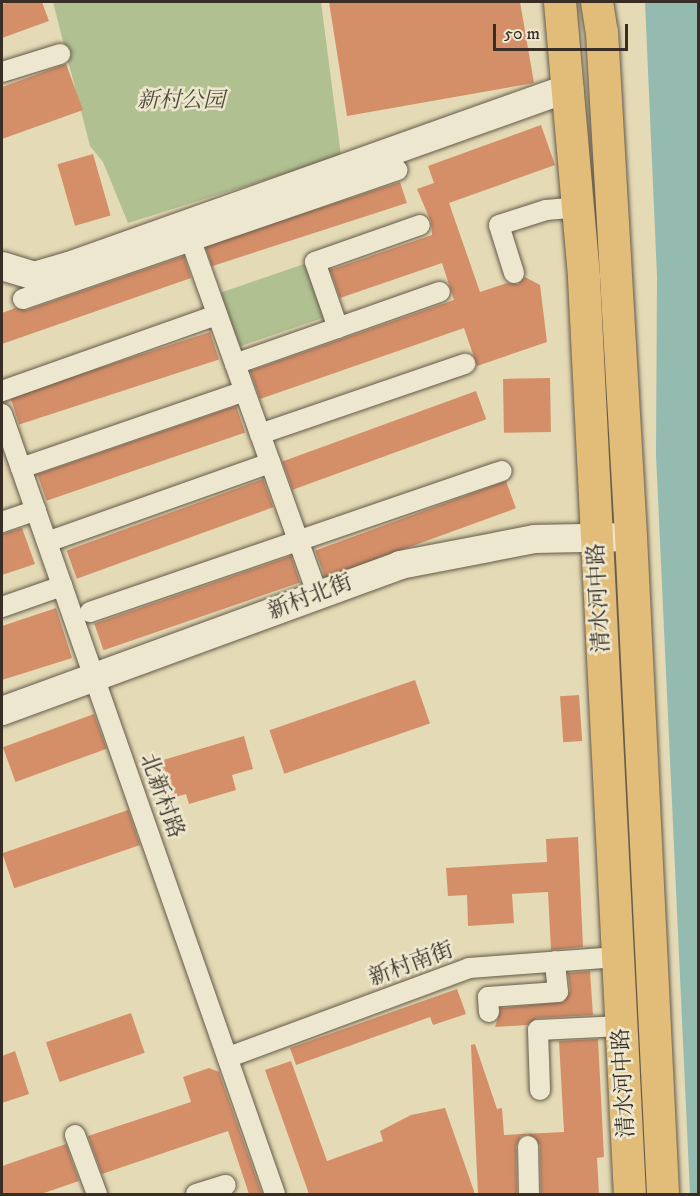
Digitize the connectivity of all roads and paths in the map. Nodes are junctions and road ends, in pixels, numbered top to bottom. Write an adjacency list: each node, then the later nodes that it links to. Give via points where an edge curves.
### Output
1 (560, 2): 5 (main road, 清水河中路)
2 (597, 2): 28 (main road, 清水河中路)
3 (60, 54): 4 (street)
4 (2, 72)
5 (569, 88): 7 (main road, 清水河中路); 10 (street, via 69,266 34,276)
6 (397, 170): 9 (street)
7 (578, 207): 11 (street, via 546,210 499,225); 27 (main road, 清水河中路)
8 (420, 225): 15 (street, via 315,262)
9 (190, 241): 13 (street); 14 (street)
10 (2, 266)
11 (514, 273)
12 (440, 292): 15 (street)
13 (22, 299)
14 (217, 315): 16 (street); 18 (street)
15 (338, 328): 16 (street)
16 (235, 363): 19 (street)
17 (465, 364): 21 (street)
18 (2, 391)
19 (244, 391): 21 (street); 23 (street)
20 (2, 416): 23 (street, 北新村路)
21 (260, 434): 22 (street)
22 (270, 463): 29 (street); 30 (street)
23 (21, 468): 25 (street, 北新村路)
24 (501, 471): 29 (street)
25 (36, 510): 26 (street); 30 (street, 北新村路)
26 (2, 522)
27 (596, 537): 28 (street, 新村北街); 32 (street, 新村北街, via 535,539 472,550 400,565); 37 (main road, 清水河中路)
28 (631, 537): 51 (main road, 清水河中路)
29 (298, 541): 32 (street); 34 (street)
30 (47, 542): 31 (street, 北新村路)
31 (63, 586): 33 (street); 35 (street, 北新村路)
32 (317, 593): 35 (street, 新村北街)
33 (2, 607)
34 (90, 612)
35 (95, 680): 36 (street, 新村北街); 41 (street, 北新村路)
36 (2, 711)
37 (617, 957): 38 (street, 新村南街); 40 (main road, 清水河中路)
38 (555, 961): 39 (street, via 558,992 488,997); 41 (street, 新村南街, via 469,968)
39 (489, 1012)
40 (621, 1026): 42 (street, via 538,1030); 50 (main road, 清水河中路)
41 (229, 1057): 48 (street, 北新村路)
42 (540, 1089)
43 (75, 1135): 46 (street)
44 (528, 1146): 49 (street)
45 (226, 1185): 47 (street)
46 (96, 1194)
47 (196, 1194)
48 (275, 1194)
49 (529, 1194)
50 (630, 1194)
51 (663, 1194)

